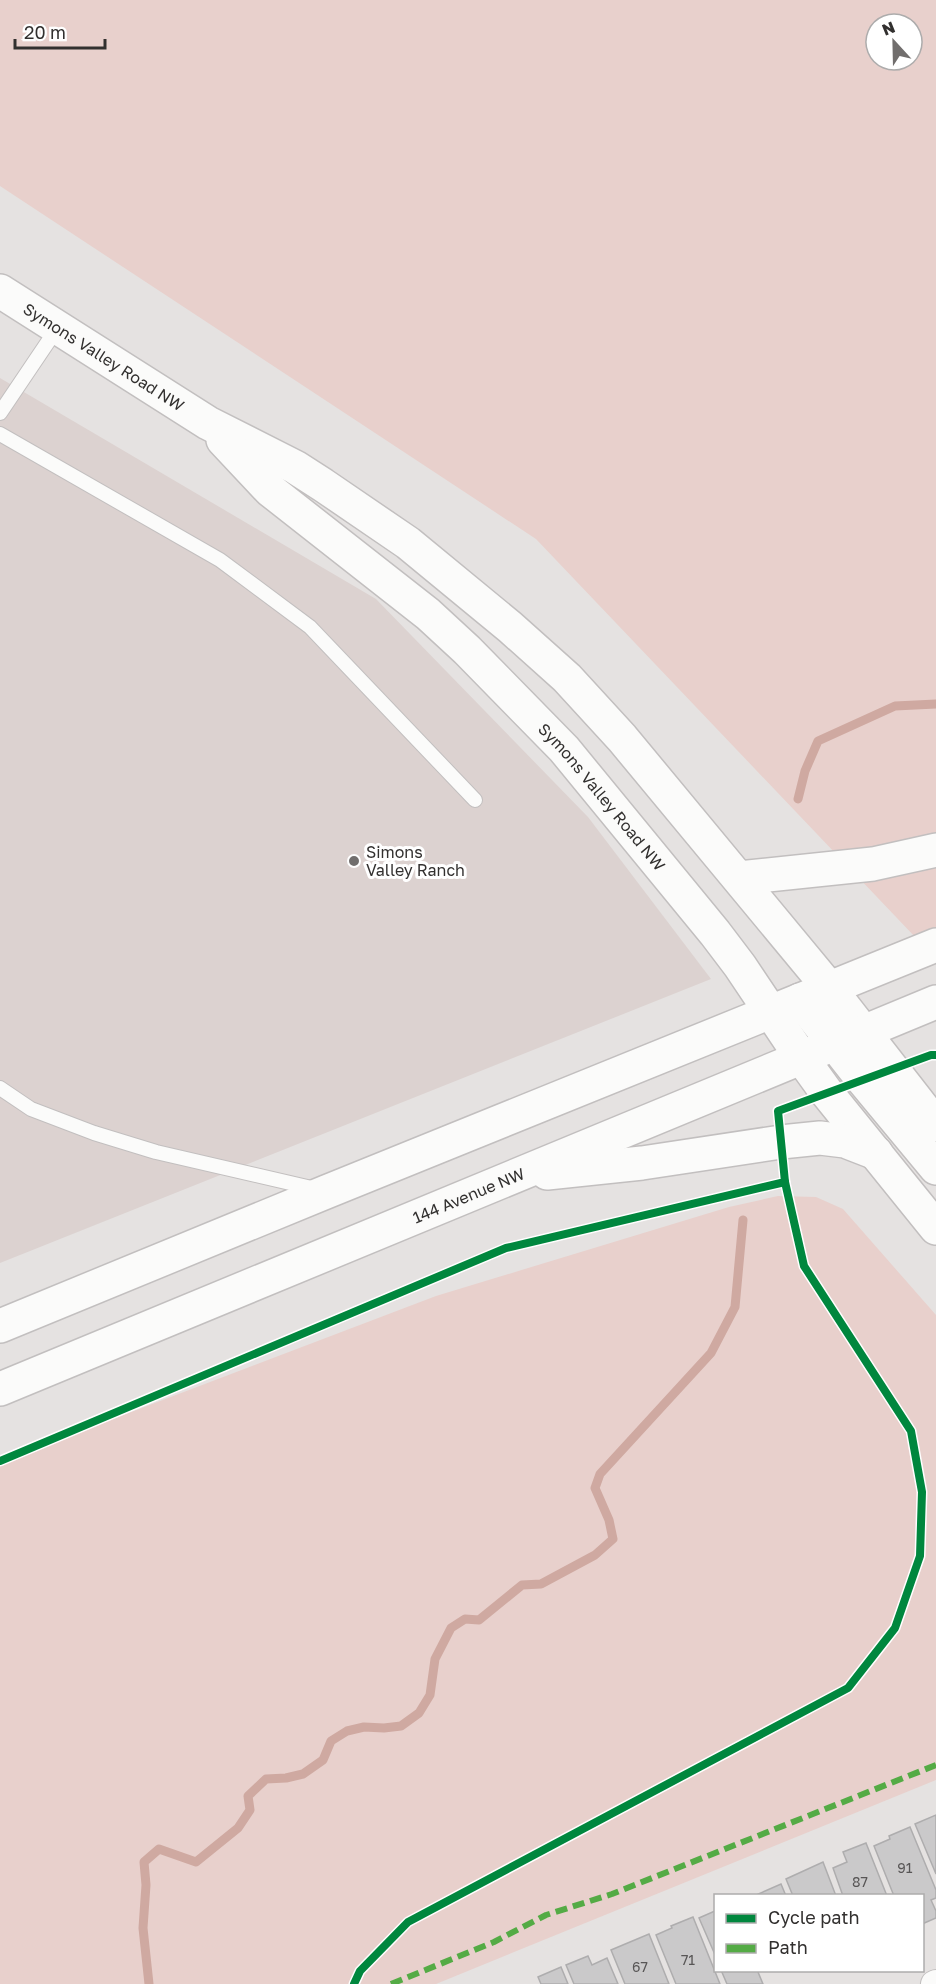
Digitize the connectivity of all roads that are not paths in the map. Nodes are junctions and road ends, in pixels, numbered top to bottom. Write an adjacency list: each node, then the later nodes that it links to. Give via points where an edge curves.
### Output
1 (0, 291): 2 (main road, Symons Valley Road NW)
2 (58, 327): 3 (lane); 4 (main road, Symons Valley Road NW)
3 (0, 413)
4 (208, 423): 8 (main road, Symons Valley Road NW, via 295,466 340,496 408,543 510,627 567,678 622,738); 12 (main road, Symons Valley Road NW, via 270,490 468,650 556,741 715,933)
5 (0, 434): 6 (lane, via 220,560 310,627)
6 (475, 800)
7 (936, 850): 8 (main road, via 873,864)
8 (739, 878): 10 (main road, Symons Valley Road NW)
9 (936, 945): 10 (main road)
10 (830, 989): 12 (main road); 13 (main road, Symons Valley Road NW)
11 (936, 1002): 13 (main road, 144 Avenue NW)
12 (786, 1006): 13 (main road); 14 (main road, Symons Valley Road NW); 20 (main road)
13 (848, 1037): 14 (main road, 144 Avenue NW); 16 (main road, Symons Valley Road NW); 18 (main road)
14 (801, 1057): 17 (main road, Symons Valley Road NW); 19 (main road, 144 Avenue NW)
15 (0, 1088): 20 (lane, via 31,1109 94,1133 156,1152)
16 (936, 1125)
17 (876, 1154): 19 (main road, via 845,1141 820,1138); 21 (main road, Symons Valley Road NW)
18 (936, 1168)
19 (510, 1177): 23 (main road, 144 Avenue NW)
20 (326, 1192): 22 (main road)
21 (936, 1228)
22 (0, 1326)
23 (0, 1389)

